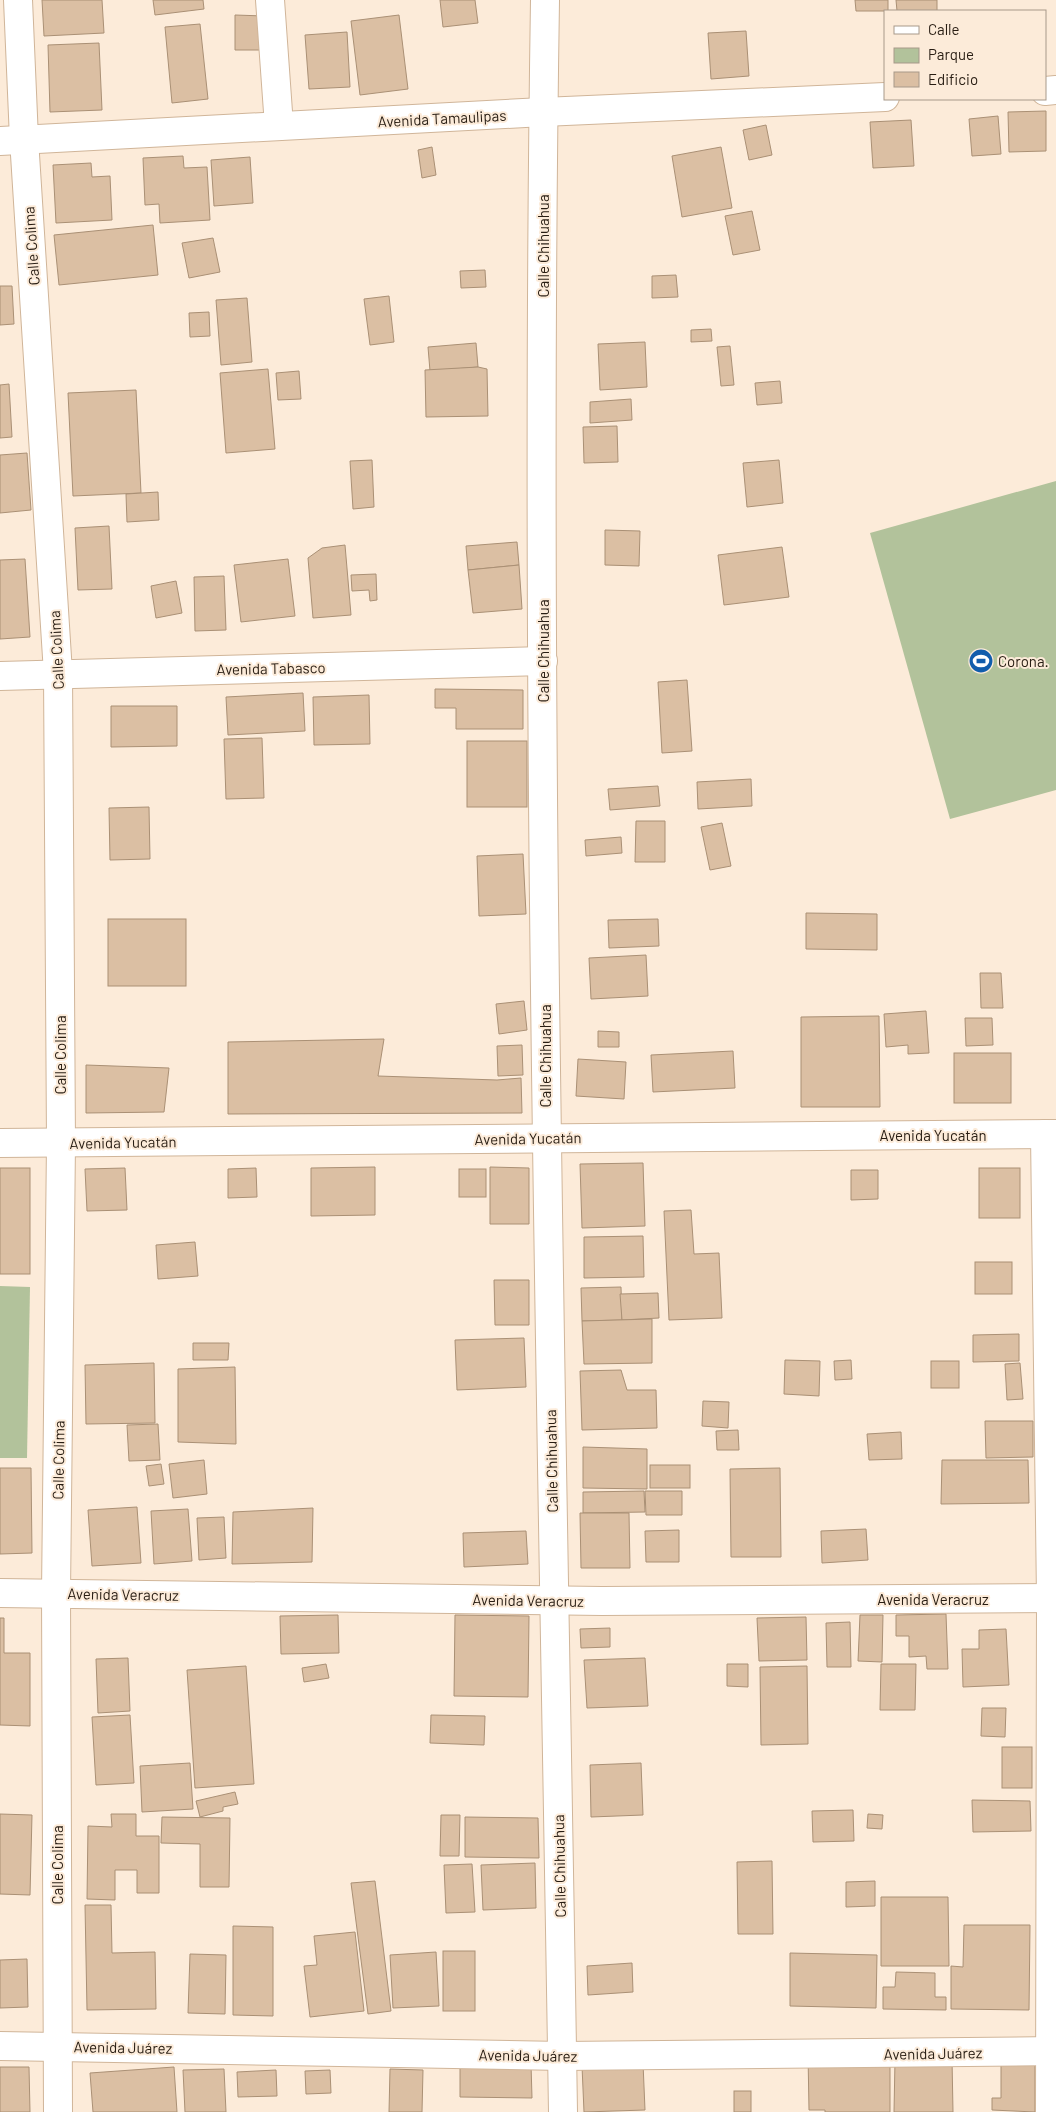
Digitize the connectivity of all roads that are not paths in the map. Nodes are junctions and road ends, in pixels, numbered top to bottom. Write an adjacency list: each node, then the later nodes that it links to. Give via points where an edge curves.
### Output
1 (18, 0): 7 (street, Calle Colima)
2 (270, 0): 6 (street)
3 (545, 0): 5 (street, Calle Chihuahua)
4 (884, 97): 5 (street, Avenida Tamaulipas)
5 (543, 112): 6 (street, Avenida Tamaulipas); 8 (street, Calle Chihuahua)
6 (279, 126): 7 (street, Avenida Tamaulipas)
7 (12, 140): 9 (street, Calle Colima)
8 (543, 661): 9 (street, Avenida Tabasco); 12 (street, Calle Chihuahua)
9 (58, 673): 10 (street, Avenida Tabasco); 13 (street, Calle Colima)
10 (0, 676)
11 (1050, 1134): 12 (street, Avenida Yucatán); 17 (street)
12 (546, 1138): 13 (street, Avenida Yucatán); 18 (street, Calle Chihuahua)
13 (61, 1142): 14 (street, Avenida Yucatán); 16 (street, Calle Colima)
14 (0, 1143)
15 (0, 1593): 16 (street, Avenida Veracruz)
16 (56, 1593): 18 (street, Avenida Veracruz); 20 (street, Calle Colima)
17 (1053, 1598): 18 (street, Avenida Veracruz); 21 (street)
18 (554, 1600): 22 (street, Calle Chihuahua)
19 (0, 2046): 20 (street, Avenida Juárez)
20 (58, 2046): 22 (street, Avenida Juárez); 23 (street, Calle Colima)
21 (1053, 2051): 22 (street, Avenida Juárez); 25 (street)
22 (562, 2056): 24 (street, Calle Chihuahua)
23 (58, 2112)
24 (564, 2112)
25 (1050, 2112)

